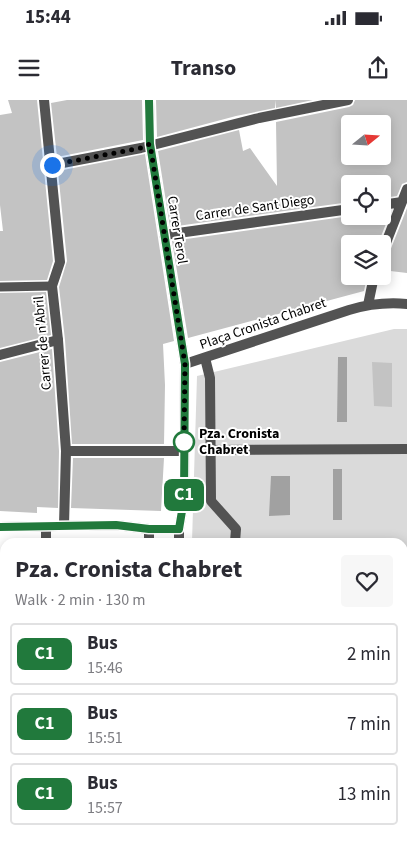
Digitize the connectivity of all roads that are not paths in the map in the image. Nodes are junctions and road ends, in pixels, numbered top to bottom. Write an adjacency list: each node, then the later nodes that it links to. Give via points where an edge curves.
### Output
1 (44, 100): 5 (street, Carrer de n'Abril)
2 (149, 100): 4 (street, Carrer Terol)
3 (348, 100): 4 (street)
4 (150, 144): 5 (street); 10 (street, Carrer Terol)
5 (52, 165): 13 (street, Carrer de n'Abril, via 60,262)
6 (407, 189): 7 (street)
7 (402, 202): 8 (street); 11 (street)
8 (391, 204)
9 (341, 210): 10 (street, Carrer de Sant Diego)
10 (164, 235): 20 (street, Carrer Terol)
11 (389, 235)
12 (372, 285): 16 (street)
13 (52, 286): 14 (lane); 17 (street, Carrer de n'Abril)
14 (0, 287)
15 (407, 304): 16 (street, Plaça Cronista Chabret)
16 (368, 305): 19 (street, Plaça Cronista Chabret)
17 (58, 340): 18 (street); 23 (street, Carrer de n'Abril)
18 (0, 355)
19 (205, 358): 20 (street, Plaça Cronista Chabret); 22 (street, via 210,378)
20 (185, 364): 24 (street)
21 (407, 449): 22 (street)
22 (210, 450): 33 (street, via 211,501 236,529)
23 (66, 451): 24 (street); 25 (street, Carrer de n'Abril)
24 (184, 451): 29 (street, via 184,499)
25 (64, 525): 26 (street); 28 (street)
26 (46, 526): 27 (street); 30 (street)
27 (0, 527)
28 (149, 529): 29 (street); 31 (street)
29 (179, 529): 32 (street)
30 (46, 538)
31 (149, 538)
32 (179, 538)
33 (235, 538)

